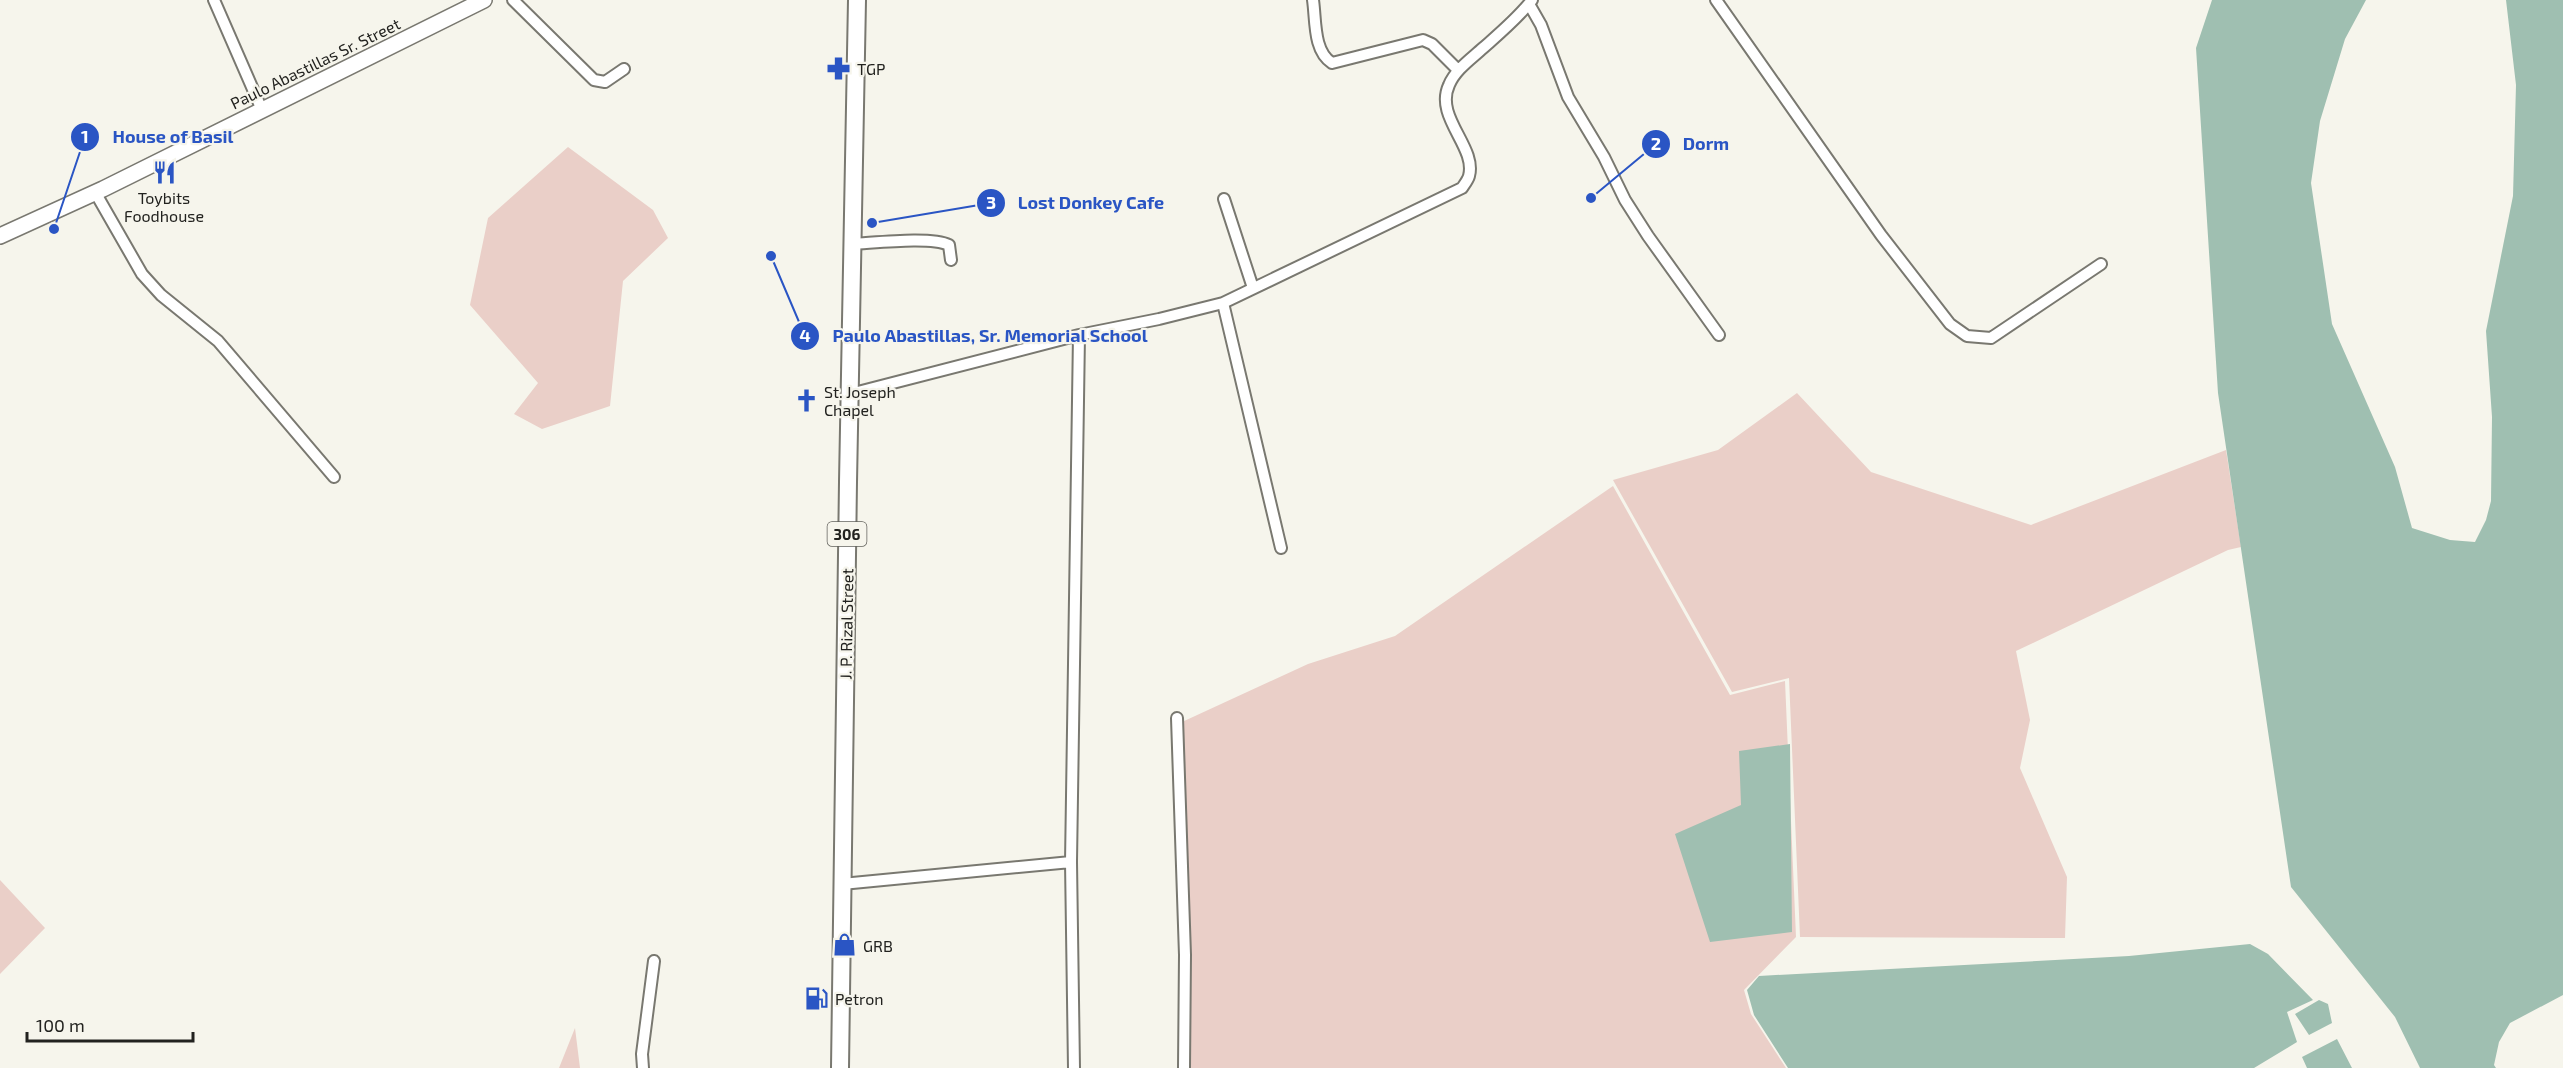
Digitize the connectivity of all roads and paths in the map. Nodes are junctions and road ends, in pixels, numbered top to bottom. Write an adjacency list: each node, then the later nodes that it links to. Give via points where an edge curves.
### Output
1 (214, 0): 10 (street)
2 (513, 0): 8 (street, via 594,80 605,82)
3 (857, 0): 14 (main road, J. P. Rizal Street / 306)
4 (1313, 0): 9 (street, via 1320,50 1332,63 1423,40)
5 (1716, 0): 16 (street, via 1881,235 1950,324 1967,336 1991,338)
6 (473, 2): 10 (main road, Paulo Abastillas Sr. Street)
7 (1530, 2): 9 (street); 20 (street, via 1568,97 1625,200)
8 (624, 69)
9 (1458, 70): 17 (street, via 1446,93 1446,108 1468,160 1469,176 1462,188)
10 (262, 110): 11 (main road, Paulo Abastillas Sr. Street)
11 (95, 192): 13 (main road, Paulo Abastillas Sr. Street); 22 (street, via 142,274 161,295 218,341)
12 (1224, 199): 17 (street)
13 (0, 236)
14 (852, 244): 15 (street, via 945,243 949,245); 21 (main road, J. P. Rizal Street / 306)
15 (951, 260)
16 (2101, 264)
17 (1253, 288): 18 (street)
18 (1223, 303): 19 (street); 23 (street)
19 (1079, 335): 21 (street); 25 (street)
20 (1719, 335)
21 (850, 394): 26 (main road, J. P. Rizal Street / 306)
22 (334, 477)
23 (1281, 548)
24 (1177, 718): 31 (street, via 1185,955)
25 (1071, 862): 26 (street); 30 (street)
26 (842, 884): 29 (main road, J. P. Rizal Street / 306)
27 (654, 961): 28 (street)
28 (643, 1068)
29 (840, 1068)
30 (1074, 1068)
31 (1184, 1068)

